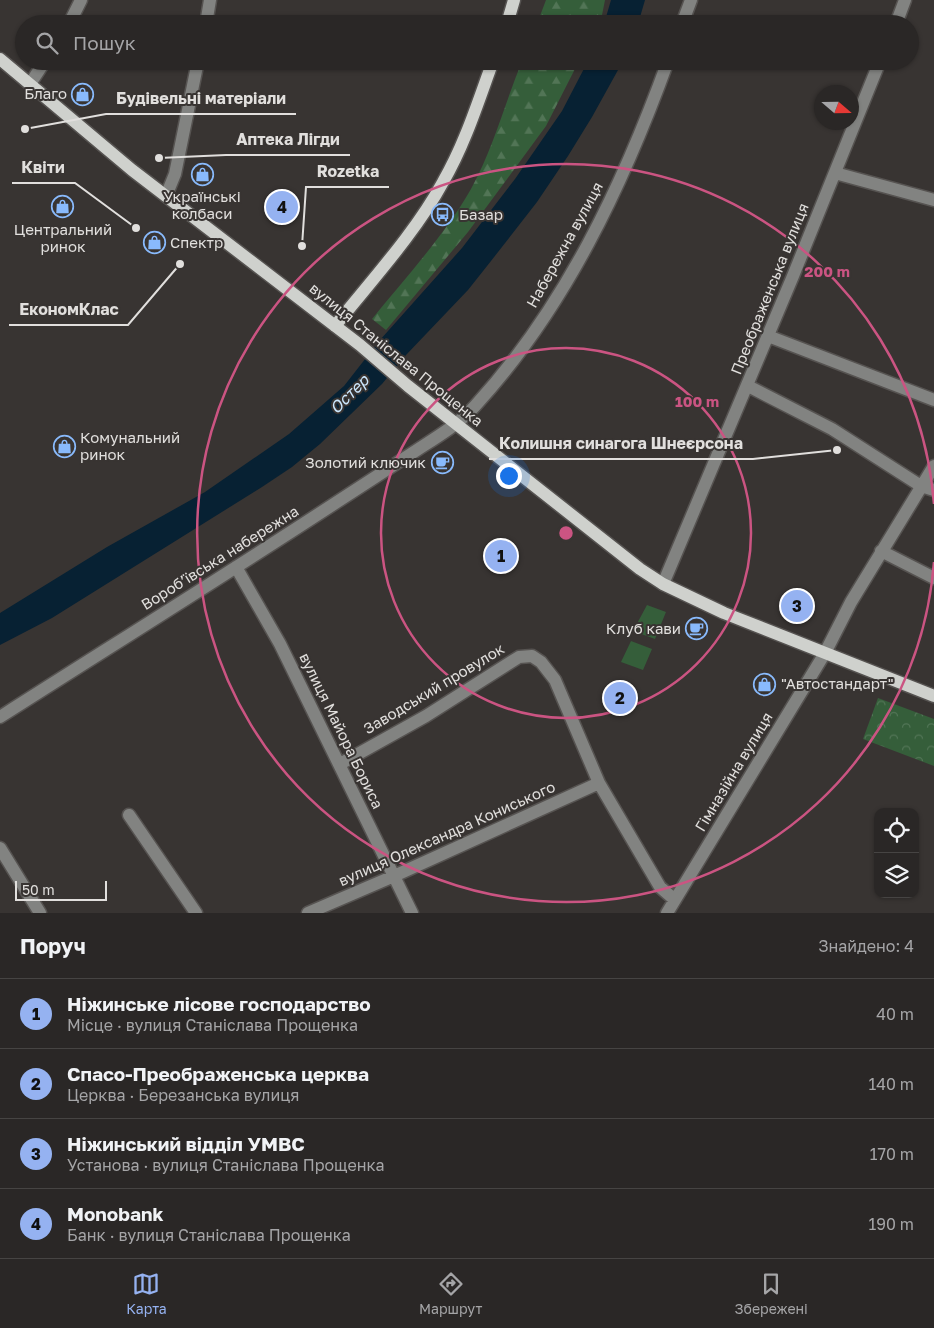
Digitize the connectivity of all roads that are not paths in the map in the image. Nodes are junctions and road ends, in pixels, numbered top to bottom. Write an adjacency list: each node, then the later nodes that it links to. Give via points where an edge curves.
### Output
1 (81, 0): 6 (street)
2 (210, 0): 7 (street)
3 (514, 0): 8 (main road)
4 (690, 0): 9 (street)
5 (905, 0): 10 (street)
6 (74, 15)
7 (208, 15)
8 (509, 15)
9 (685, 15)
10 (899, 15)
11 (0, 59): 17 (main road, вулиця Станіслава Прощенка)
12 (39, 70): 17 (street)
13 (196, 70): 19 (street, via 175,174)
14 (490, 70): 21 (main road, via 470,126 443,183 407,235)
15 (665, 70): 25 (street, Набережна вулиця, via 635,146 569,279 516,357 474,408)
16 (876, 70): 18 (street, Преображенська вулиця)
17 (30, 84): 19 (main road, вулиця Станіслава Прощенка)
18 (835, 173): 20 (street); 22 (street, Преображенська вулиця)
19 (166, 196): 21 (main road, вулиця Станіслава Прощенка)
20 (934, 200)
21 (335, 326): 25 (main road, вулиця Станіслава Прощенка)
22 (768, 336): 23 (street, Преображенська вулиця); 24 (street)
23 (748, 386): 27 (street, via 832,429); 32 (street, Преображенська вулиця)
24 (934, 400)
25 (456, 424): 30 (street, Воробʼївська набережна); 32 (main road, вулиця Станіслава Прощенка)
26 (934, 466): 27 (street, Гімназійна вулиця)
27 (921, 486): 28 (street); 29 (street, Гімназійна вулиця)
28 (934, 490)
29 (881, 552): 31 (street); 33 (street, Гімназійна вулиця)
30 (236, 567): 35 (street, Воробʼївська набережна); 36 (street, вулиця Майора Бориса, via 280,644)
31 (934, 578)
32 (663, 584): 33 (main road, вулиця Станіслава Прощенка)
33 (825, 654): 34 (main road, вулиця Станіслава Прощенка); 41 (street, Гімназійна вулиця)
34 (934, 696)
35 (0, 717)
36 (340, 764): 37 (street, Заводський провулок, via 426,716 520,657 532,656 555,680); 40 (street, вулиця Майора Бориса)
37 (599, 783): 40 (street, вулиця Олександра Кониського); 41 (street, via 660,887)
38 (129, 815): 43 (street)
39 (0, 848): 42 (street)
40 (394, 876): 44 (street, вулиця Олександра Кониського); 45 (street, вулиця Майора Бориса)
41 (675, 900): 46 (street, Гімназійна вулиця)
42 (40, 913)
43 (196, 913)
44 (308, 913)
45 (412, 913)
46 (667, 913)

